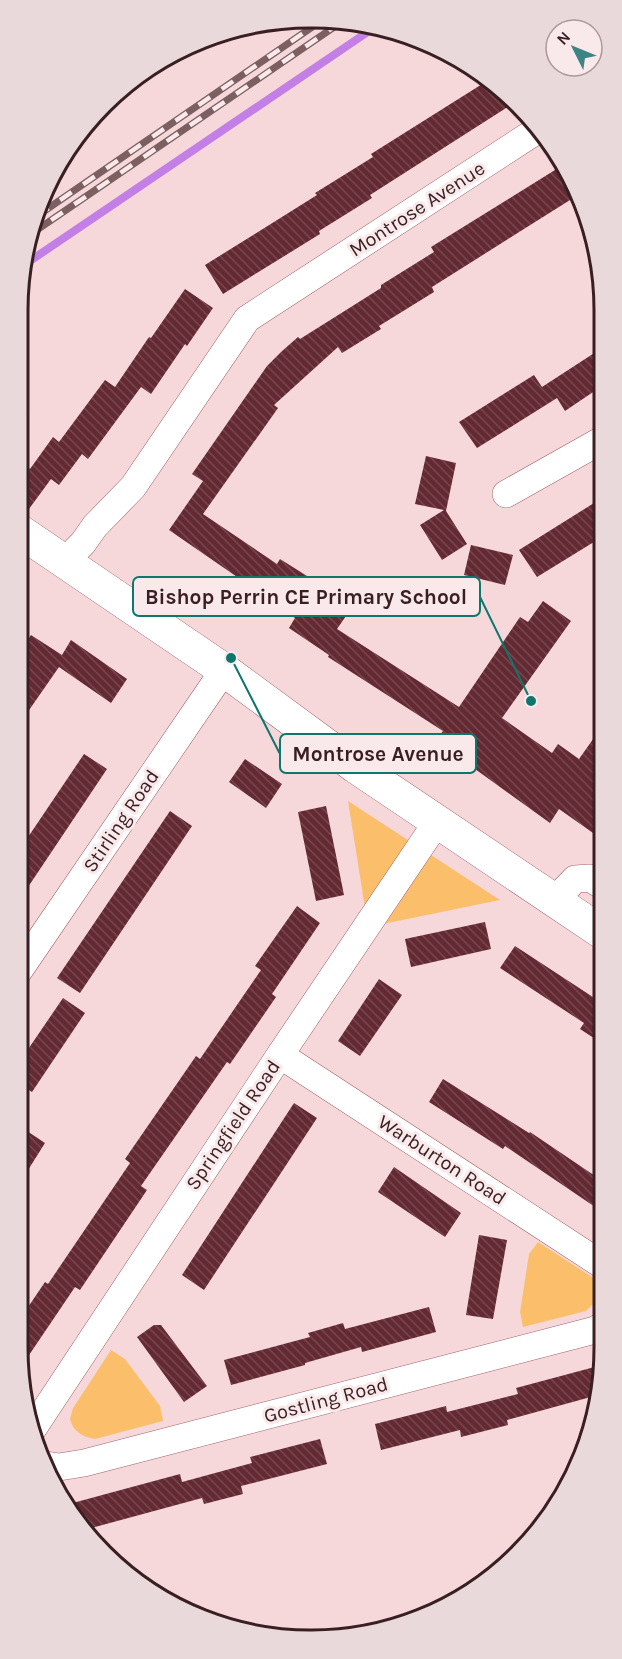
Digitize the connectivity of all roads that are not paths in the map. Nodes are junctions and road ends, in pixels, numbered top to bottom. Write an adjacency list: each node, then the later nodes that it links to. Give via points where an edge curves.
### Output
1 (531, 134): 5 (street, Montrose Avenue, via 247,319 133,487)
2 (594, 444): 3 (street)
3 (506, 494)
4 (28, 537): 5 (main road)
5 (65, 561): 6 (main road)
6 (224, 670): 7 (main road); 11 (street, Stirling Road)
7 (437, 822): 9 (main road); 12 (street, Springfield Road)
8 (594, 880): 9 (street, via 575,879)
9 (555, 900): 10 (main road)
10 (594, 927)
11 (28, 957)
12 (280, 1055): 13 (street, Warburton Road); 15 (street, Springfield Road)
13 (594, 1259)
14 (594, 1330): 16 (street, Gostling Road, via 84,1463)
15 (38, 1421)
16 (55, 1466)

